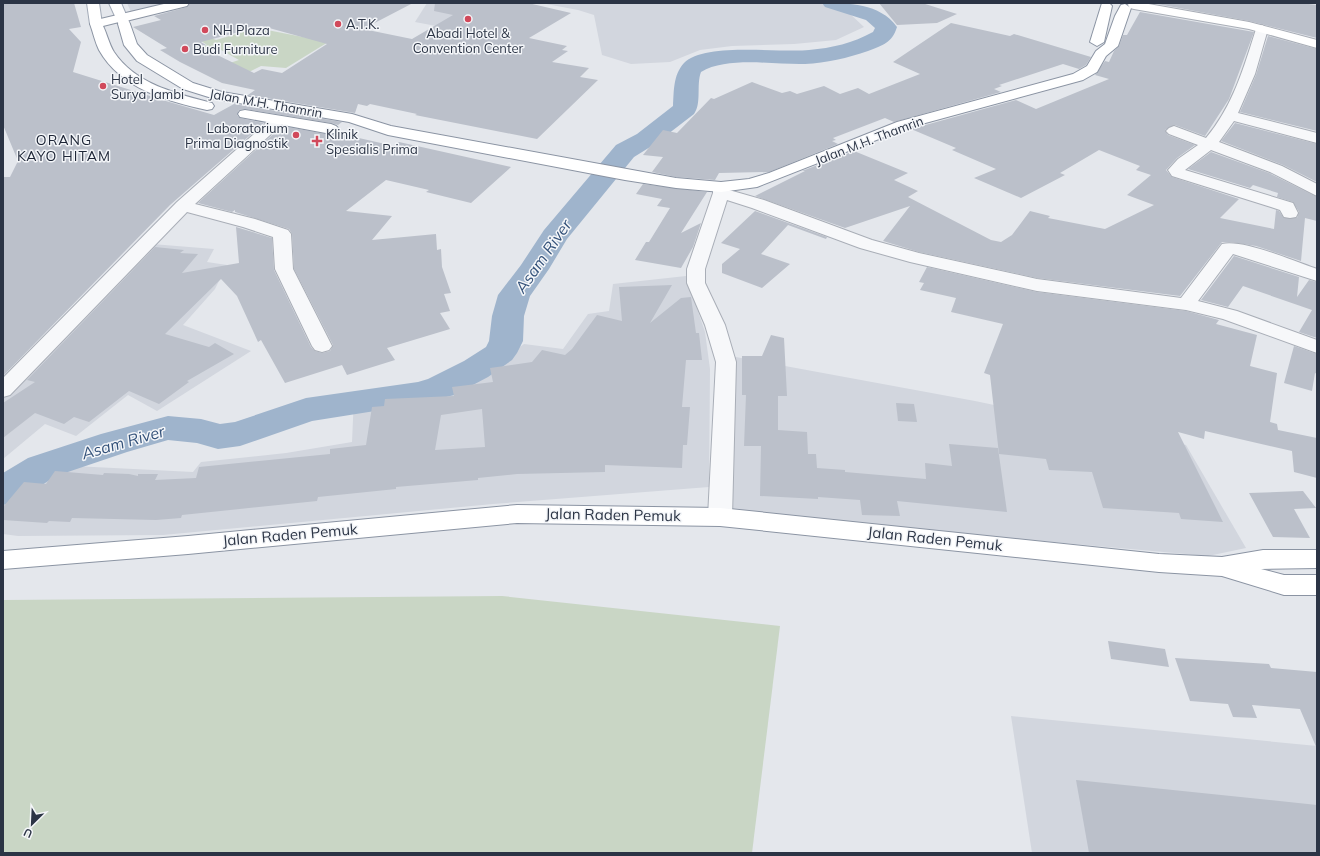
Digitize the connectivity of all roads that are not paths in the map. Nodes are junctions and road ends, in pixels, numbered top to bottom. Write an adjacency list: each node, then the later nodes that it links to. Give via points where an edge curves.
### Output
1 (93, 3): 7 (main road, Jalan M.H. Thamrin)
2 (115, 3): 6 (main road, Jalan M.H. Thamrin)
3 (189, 4): 6 (main road)
4 (1104, 4): 5 (main road); 10 (main road, via 1096,44)
5 (1131, 5): 8 (main road); 10 (main road, Jalan M.H. Thamrin, via 1120,16 1111,46)
6 (122, 21): 7 (main road); 13 (main road, Jalan M.H. Thamrin, via 131,46 142,58 188,86 220,96 352,118)
7 (97, 27): 12 (main road, Jalan M.H. Thamrin, via 106,51 117,64 140,82 168,96)
8 (1262, 29): 9 (main road); 11 (street, via 1249,72)
9 (1317, 44)
10 (1101, 54): 17 (main road, Jalan M.H. Thamrin, via 1092,69 1078,77 902,125 775,176)
11 (1231, 116): 15 (street); 16 (street)
12 (277, 121): 13 (main road, Jalan M.H. Thamrin, via 335,130); 19 (street)
13 (388, 130): 17 (main road, Jalan M.H. Thamrin, via 626,175)
14 (1174, 131): 16 (street)
15 (1317, 138)
16 (1209, 143): 18 (street, via 1276,169); 20 (street, via 1177,171 1255,195 1287,207)
17 (721, 190): 22 (street, via 866,244 916,258 1037,285); 26 (street, via 696,269 696,283 715,325 726,362)
18 (1317, 191)
19 (183, 206): 23 (street, via 282,234 284,269); 25 (street)
20 (1290, 213)
21 (1317, 275): 22 (street, via 1232,247 1228,248)
22 (1186, 304): 24 (street, via 1230,315)
23 (322, 346)
24 (1317, 347)
25 (4, 389)
26 (720, 517): 28 (main road, Jalan Raden Pemuk, via 517,514); 29 (main road, Jalan Raden Pemuk, via 1159,563)
27 (1317, 559): 29 (main road, Jalan Raden Pemuk, via 1263,558)
28 (3, 560)
29 (1222, 567): 30 (main road, Jalan Raden Pemuk, via 1284,585)
30 (1317, 585)

